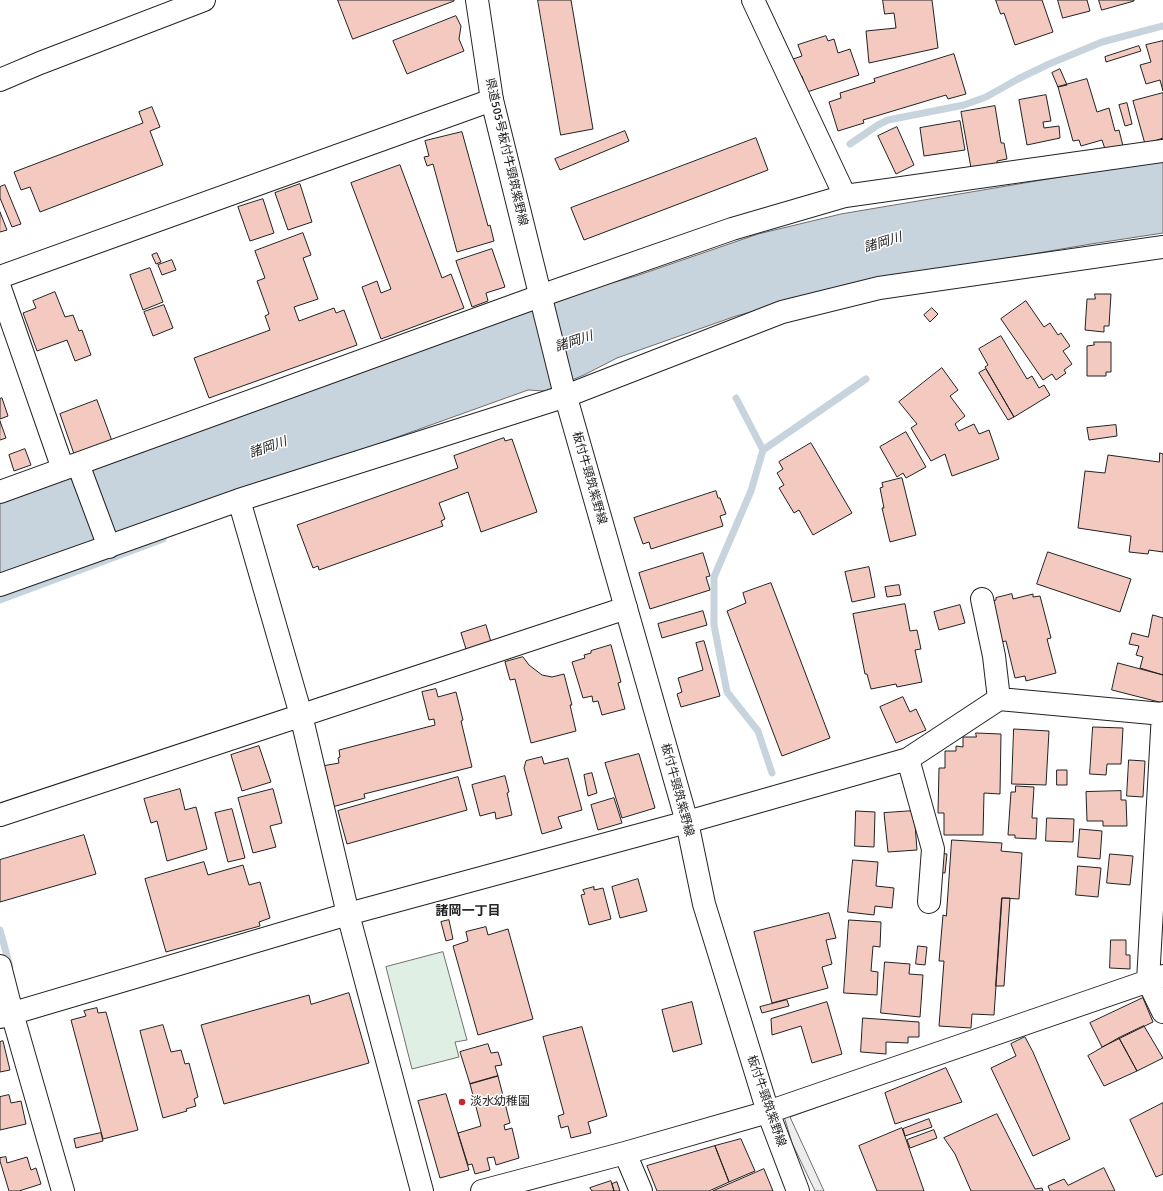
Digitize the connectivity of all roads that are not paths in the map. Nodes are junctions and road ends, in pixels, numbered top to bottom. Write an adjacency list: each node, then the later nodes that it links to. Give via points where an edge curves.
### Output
1 (204, 0): 4 (street)
2 (477, 0): 5 (street, 県道505号板付牛頸筑紫野線)
3 (753, 0): 7 (street)
4 (0, 80)
5 (492, 100): 9 (street); 11 (street, 県道505号板付牛頸筑紫野線)
6 (1163, 151): 7 (street)
7 (845, 196): 11 (street, via 732,229)
8 (1163, 247): 12 (street, via 879,288 782,312)
9 (0, 277)
10 (0, 288): 13 (street)
11 (541, 300): 12 (street, 県道505号板付牛頸筑紫野線); 13 (street)
12 (564, 392): 15 (street); 19 (street, 板付牛頸筑紫野線)
13 (70, 467): 14 (street); 16 (street)
14 (0, 492)
15 (239, 500): 16 (street); 22 (street)
16 (109, 547): 17 (street)
17 (0, 585)
18 (982, 598): 20 (street, via 994,656)
19 (626, 608): 22 (street); 25 (street, 板付牛頸筑紫野線)
20 (999, 699): 21 (street); 23 (street)
21 (1163, 714): 29 (street)
22 (301, 715): 24 (street); 27 (street)
23 (908, 758): 25 (street); 26 (street, via 933,849)
24 (0, 815)
25 (687, 822): 27 (street); 32 (street, 板付牛頸筑紫野線, via 704,904)
26 (929, 902)
27 (348, 914): 31 (street); 35 (street)
28 (0, 966): 31 (street)
29 (1155, 978): 30 (street); 32 (street)
30 (1163, 1012)
31 (6, 1015): 34 (street)
32 (768, 1112): 33 (street); 38 (street, 板付牛頸筑紫野線)
33 (625, 1153): 36 (street); 37 (street)
34 (63, 1191)
35 (422, 1191)
36 (482, 1191)
37 (641, 1191)
38 (798, 1191)

